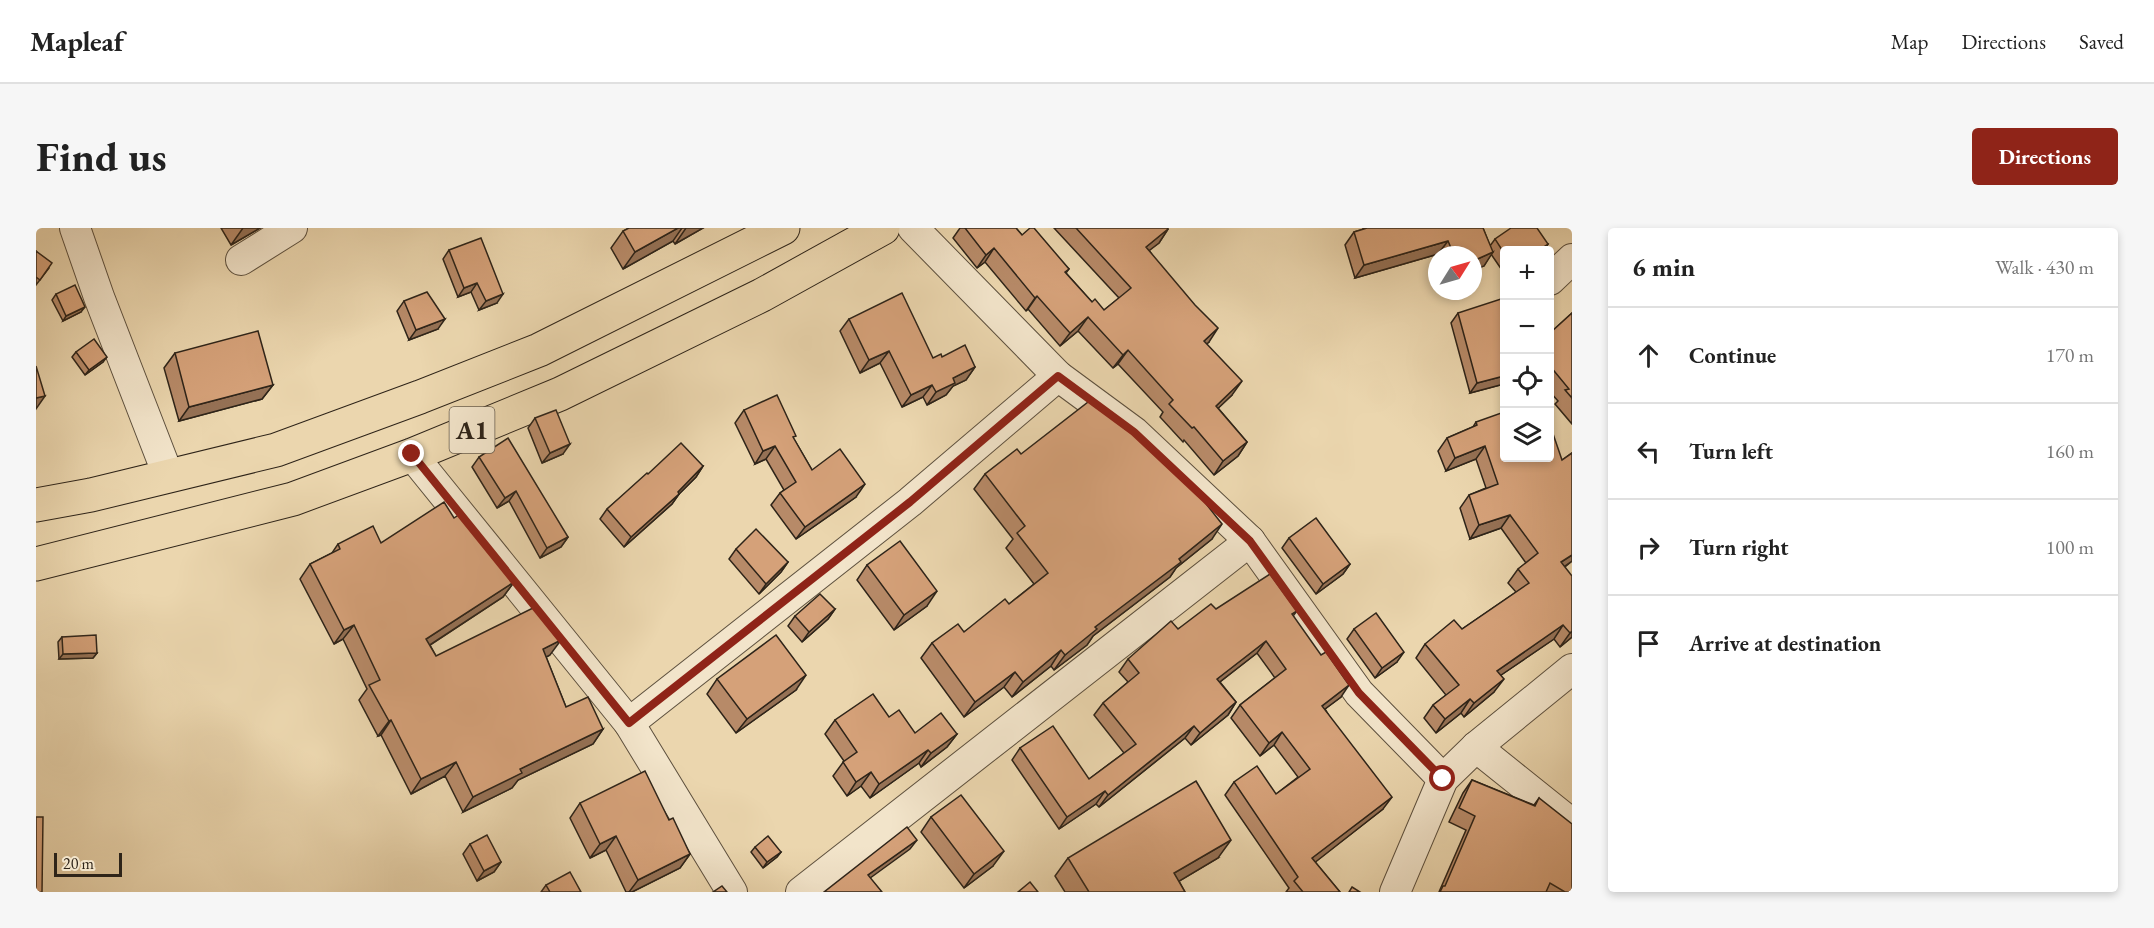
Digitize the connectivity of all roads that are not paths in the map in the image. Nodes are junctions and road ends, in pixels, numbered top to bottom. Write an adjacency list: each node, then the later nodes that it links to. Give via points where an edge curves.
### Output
1 (75, 228): 11 (street)
2 (292, 228): 7 (street)
3 (783, 228): 11 (highway, A1, via 530,354 276,450)
4 (883, 228): 10 (highway, A1, via 762,294 560,394)
5 (913, 228): 9 (street)
6 (1572, 259): 8 (street)
7 (241, 260)
8 (1554, 276)
9 (1058, 376): 13 (street, via 1134,432); 16 (street, via 910,502)
10 (412, 454): 14 (highway, A1, via 293,499); 16 (street)
11 (168, 475): 12 (highway, A1)
12 (36, 505)
13 (1250, 541): 18 (street, via 1359,693); 21 (street)
14 (36, 564)
15 (1572, 669): 17 (street)
16 (629, 723): 20 (street)
17 (1476, 747): 18 (street); 19 (street)
18 (1443, 779): 22 (street)
19 (1572, 824)
20 (732, 892)
21 (801, 892)
22 (1395, 892)

